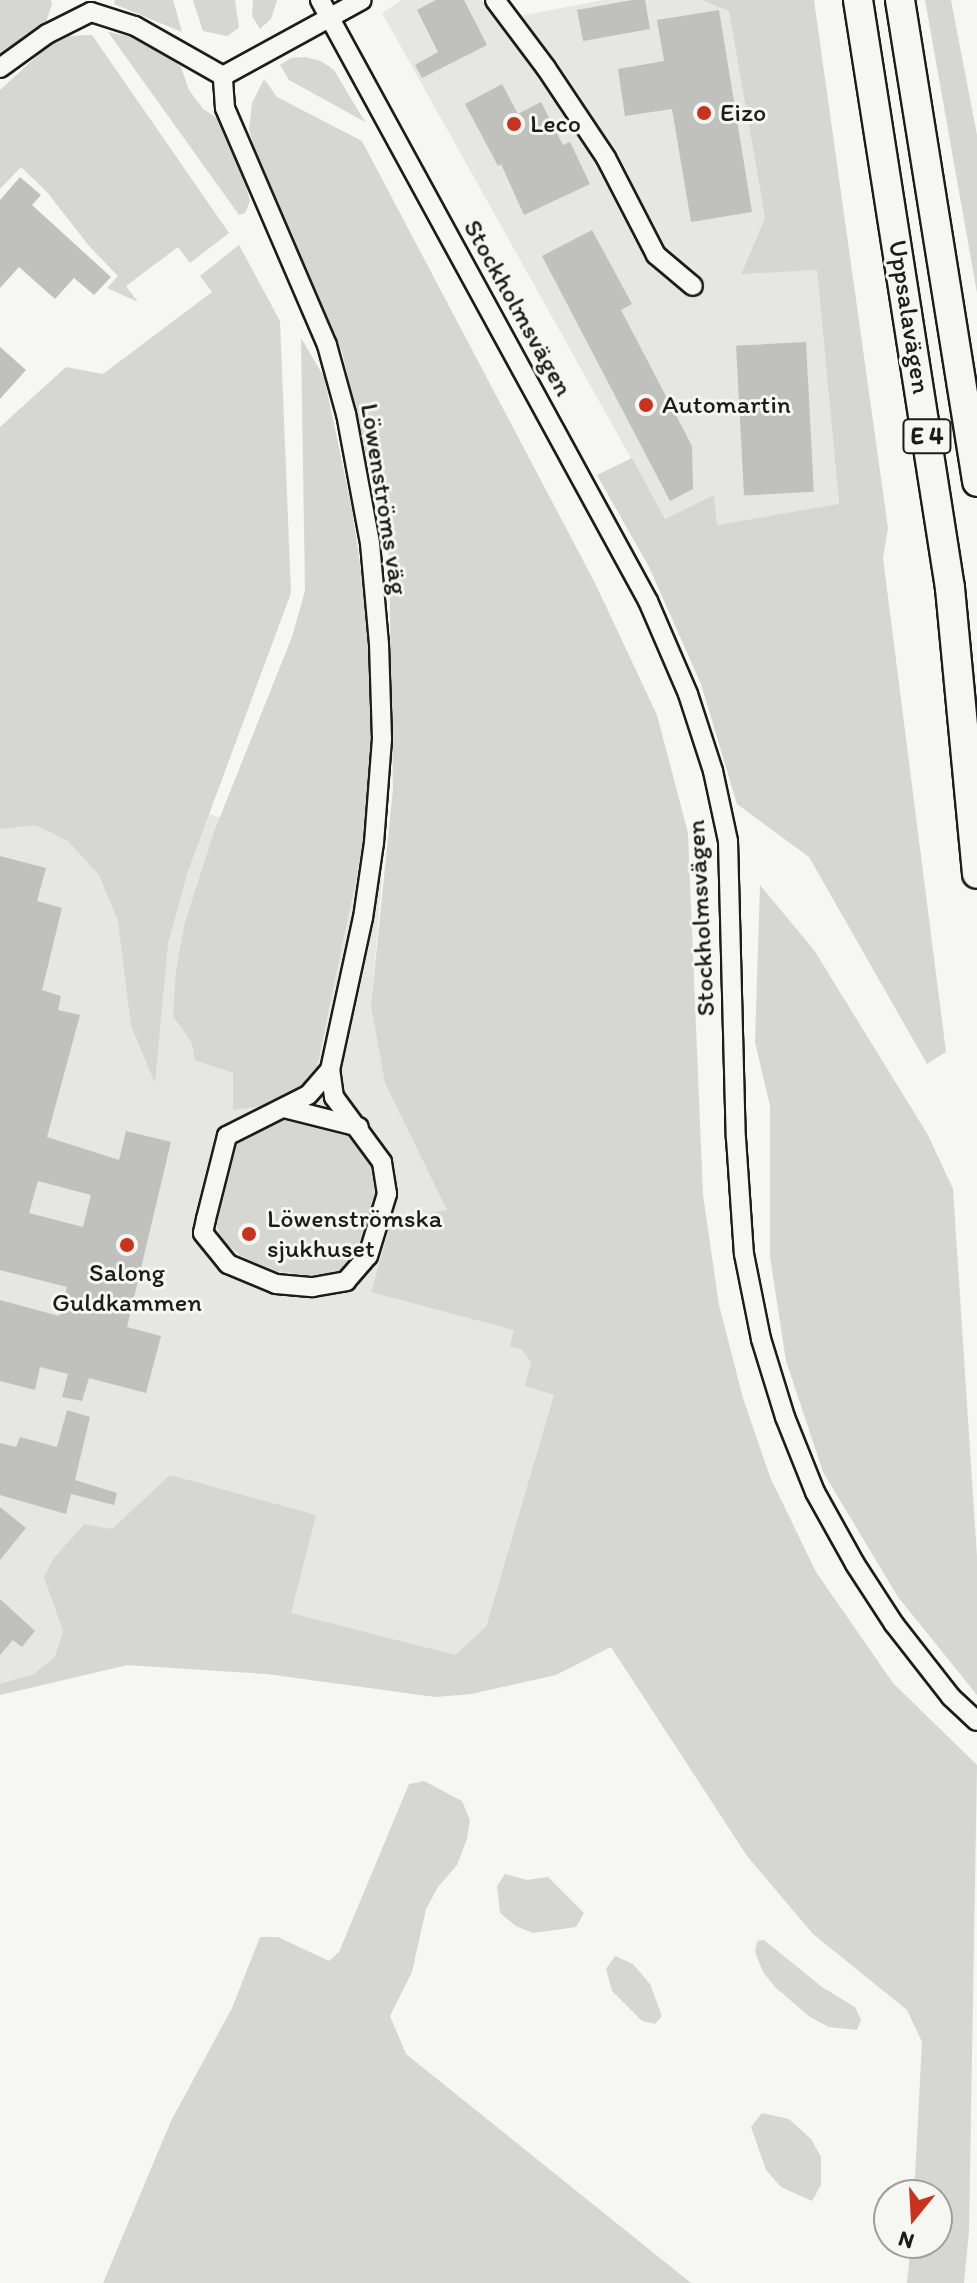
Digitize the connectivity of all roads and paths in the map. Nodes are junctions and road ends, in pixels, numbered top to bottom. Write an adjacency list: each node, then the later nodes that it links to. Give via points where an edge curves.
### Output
1 (320, 0): 7 (street, Stockholmsvägen)
2 (362, 0): 7 (street)
3 (495, 0): 10 (street, via 606,158 656,255)
4 (858, 0): 12 (highway, Uppsalavägen / E 4, via 950,588)
5 (900, 0): 11 (highway, Uppsalavägen / E 4)
6 (87, 6): 8 (street); 9 (street, via 135,26)
7 (330, 19): 9 (street); 16 (street, Stockholmsvägen, via 648,601 688,694 728,841 736,1138 744,1254 761,1339 815,1492 855,1564 894,1624 951,1697)
8 (0, 68)
9 (223, 76): 13 (street, Löwenströms väg, via 225,108 327,345 370,543 382,739 363,918)
10 (693, 286)
11 (977, 482)
12 (977, 874)
13 (330, 1070): 14 (street, via 308,1095); 15 (street, via 334,1097)
14 (284, 1108): 15 (street); 15 (street, via 227,1136 203,1233 228,1264 276,1284 313,1287 346,1281 368,1256 387,1194 382,1162)
15 (359, 1127)
16 (977, 1721)

